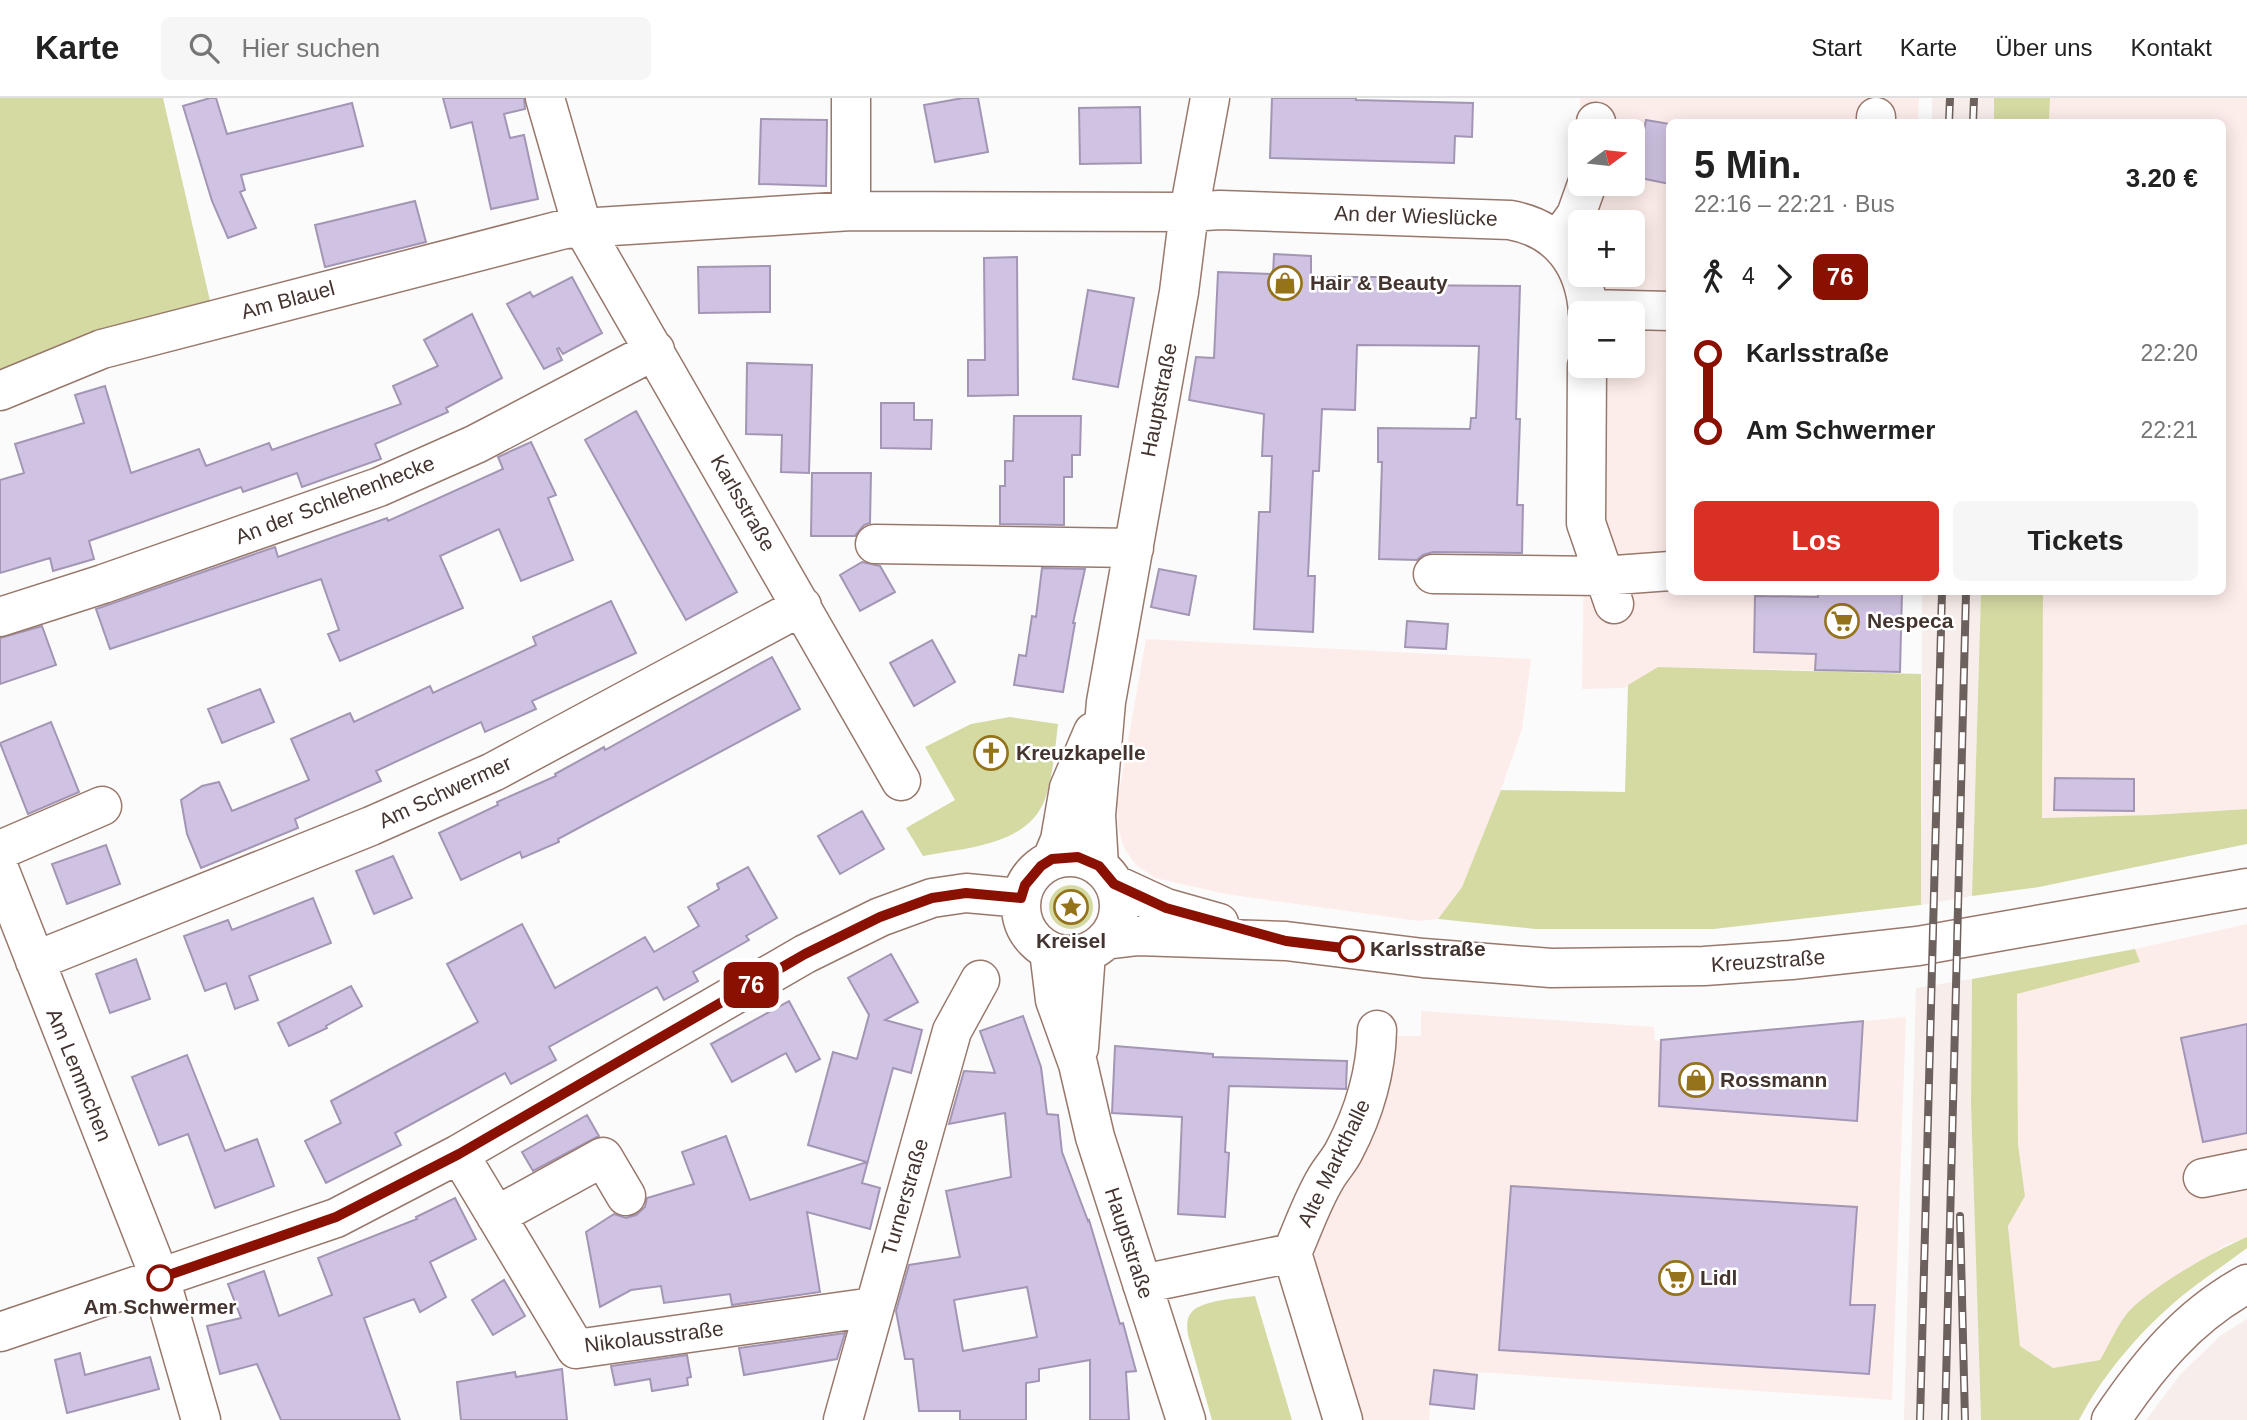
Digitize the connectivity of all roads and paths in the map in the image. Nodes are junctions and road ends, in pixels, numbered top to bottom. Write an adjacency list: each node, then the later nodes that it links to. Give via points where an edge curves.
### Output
1 (545, 98): 7 (street, Karlsstraße)
2 (851, 98): 5 (street)
3 (1210, 98): 6 (street, Hauptstraße)
4 (1583, 196): 8 (street)
5 (851, 211): 6 (street); 7 (street)
6 (1189, 212): 8 (street, An der Wieslücke, via 1510,220 1531,223); 16 (street, Hauptstraße)
7 (582, 226): 12 (street, Karlsstraße); 14 (street, Am Blauel, via 103,349)
8 (1558, 240): 9 (street, An der Wieslücke, via 1580,276)
9 (1586, 301)
10 (1645, 311): 11 (street)
11 (1666, 311)
12 (655, 350): 20 (street, Karlsstraße); 21 (street, An der Schlehenhecke, via 476,444 379,487)
13 (1587, 378): 19 (street, via 1586,523)
14 (0, 391)
15 (875, 544): 16 (street)
16 (1134, 548): 22 (street, Hauptstraße)
17 (1666, 572): 19 (street)
18 (1433, 574): 19 (street)
19 (1608, 590)
20 (802, 606): 23 (street, Karlsstraße); 33 (street, Am Schwermer, via 493,772)
21 (0, 617)
22 (1106, 702): 26 (street, Hauptstraße, via 1069,788); 28 (street, Hauptstraße, via 1096,815)
23 (901, 781)
24 (102, 807): 25 (street)
25 (0, 850)
26 (1052, 859): 28 (street, via 1078,857); 30 (street, Hauptstraße, via 1032,874)
27 (0, 871): 33 (street, Am Lemmchen)
28 (1107, 875): 31 (street, Kreuzstraße, via 1166,908); 32 (street, Hauptstraße, via 1119,898 1114,928)
29 (2247, 887): 31 (street, Kreuzstraße, via 1918,946 1704,966 1538,967)
30 (1021, 898): 32 (street, via 1029,934 1038,944); 36 (street, via 966,893 932,898 880,917 805,954)
31 (1286, 941): 32 (street, Kreuzstraße, via 1150,936)
32 (1080, 948): 43 (street, Hauptstraße, via 1078,1064 1095,1137)
33 (35, 961): 42 (street, Am Lemmchen)
34 (980, 980): 45 (street, Turnerstraße, via 952,1031)
35 (1377, 1030): 41 (street, Alte Markthalle, via 1375,1065 1358,1120)
36 (459, 1154): 40 (street, Nikolausstraße); 42 (street, via 336,1217)
37 (2247, 1169): 38 (street)
38 (2203, 1178)
39 (626, 1196): 40 (street, via 603,1157)
40 (496, 1216): 45 (street, Nikolausstraße, via 576,1349)
41 (1292, 1253): 43 (street); 50 (street)
42 (160, 1278): 46 (street); 47 (street, Am Lemmchen)
43 (1142, 1284): 49 (street, Hauptstraße)
44 (2247, 1284): 51 (street, via 2173,1339)
45 (873, 1307): 48 (street, Turnerstraße)
46 (0, 1332)
47 (201, 1420)
48 (842, 1420)
49 (1186, 1420)
50 (1343, 1420)
51 (2111, 1420)

